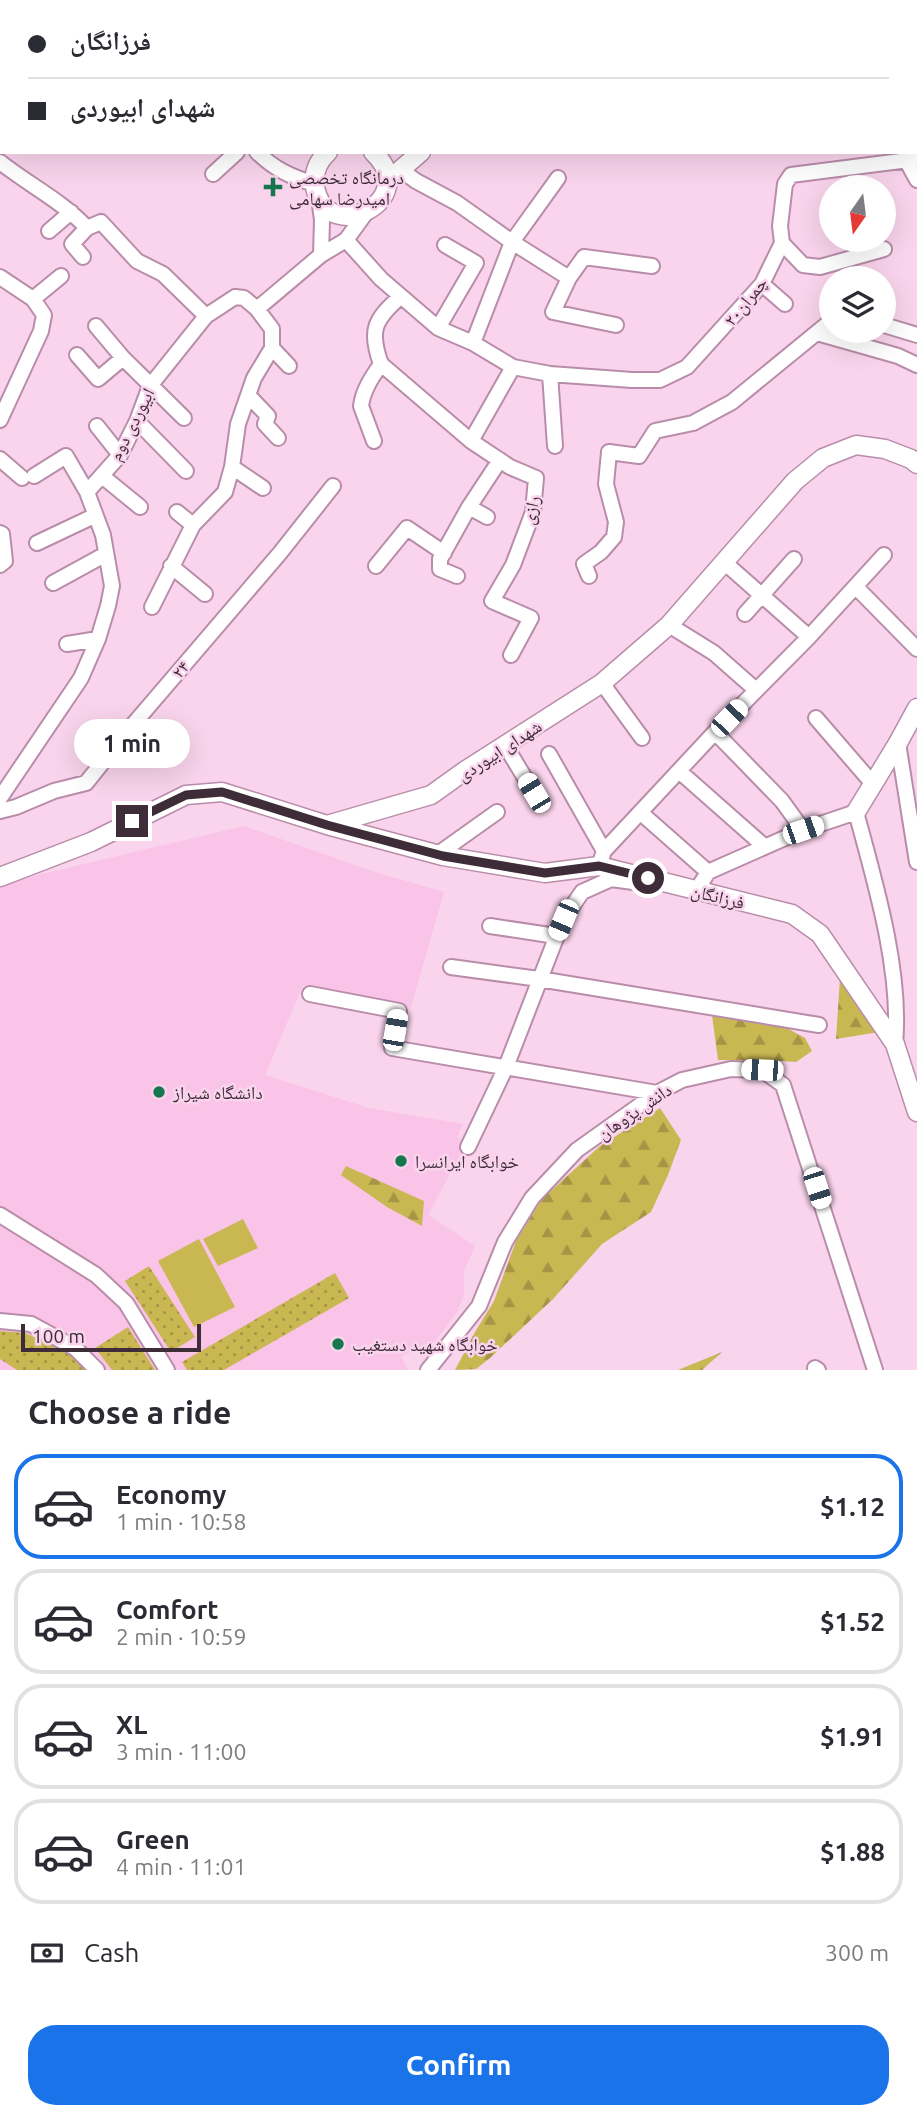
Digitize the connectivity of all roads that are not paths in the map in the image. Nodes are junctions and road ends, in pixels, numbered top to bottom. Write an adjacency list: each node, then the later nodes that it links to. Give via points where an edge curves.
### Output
1 (235, 154): 8 (street)
2 (259, 154): 12 (street, via 271,166)
3 (326, 154): 12 (street, via 317,168)
4 (375, 154): 9 (street)
5 (419, 154): 9 (street)
6 (911, 159): 11 (street); 19 (street, چمران۲۰, via 791,175 785,184)
7 (0, 162): 13 (street, via 16,181)
8 (213, 174)
9 (393, 176): 14 (street, via 380,201); 18 (street, via 416,181 457,202)
10 (558, 178): 18 (street)
11 (917, 180)
12 (317, 191): 14 (street, via 331,211); 22 (street)
13 (71, 212): 15 (street); 16 (street)
14 (365, 214): 17 (street)
15 (87, 228): 23 (street, via 72,244); 33 (street, via 101,222 137,261 163,274)
16 (49, 231)
17 (346, 240): 22 (street); 29 (street, چمران۲۰)
18 (512, 242): 27 (street); 40 (street)
19 (782, 243): 21 (street, via 803,265 820,267); 28 (street, چمران۲۰)
20 (445, 245): 36 (street, via 476,263)
21 (873, 252)
22 (321, 255): 32 (street)
23 (83, 257)
24 (652, 266): 27 (street, via 584,257)
25 (61, 276): 30 (street)
26 (0, 277): 30 (street)
27 (569, 278): 34 (street, via 554,312)
28 (762, 284): 31 (street); 48 (street, چمران۲۰, via 687,367 660,380)
29 (400, 297): 36 (street, چمران۲۰); 44 (street, via 376,326 374,344)
30 (33, 299): 50 (street, via 44,315 41,331)
31 (785, 304)
32 (257, 309): 33 (street, ابیوردی دوم, via 235,297); 41 (street, via 272,329)
33 (206, 316): 49 (street, ابیوردی دوم)
34 (616, 325)
35 (96, 326): 43 (street)
36 (438, 328): 40 (street, چمران۲۰)
37 (896, 329): 39 (street)
38 (817, 333): 45 (street); 87 (street, via 732,402 692,423 655,431 639,456 609,452 606,484 616,522 614,537 584,564)
39 (917, 335)
40 (473, 344): 47 (street, چمران۲۰)
41 (272, 348): 46 (street); 51 (street)
42 (77, 355): 43 (street, via 98,379)
43 (123, 358): 49 (street)
44 (381, 364): 57 (street, via 361,401); 58 (street, رازی)
45 (917, 365)
46 (289, 366)
47 (513, 367): 48 (street, چمران۲۰); 58 (street)
48 (550, 374): 59 (street)
49 (150, 386): 52 (street); 54 (street, ابیوردی دوم)
50 (5, 396): 53 (street)
51 (248, 396): 56 (street, via 268,416 265,424); 64 (street, via 238,424)
52 (184, 418)
53 (0, 420)
54 (137, 421): 60 (street, ابیوردی دوم); 65 (street)
55 (97, 426): 60 (street)
56 (278, 439)
57 (374, 441)
58 (471, 441): 62 (street, رازی)
59 (555, 446)
60 (120, 455): 66 (street, ابیوردی دوم)
61 (0, 459): 69 (street, via 28,477 66,456)
62 (500, 460): 71 (street); 99 (street, رازی, via 536,478 534,512 513,565 492,601 531,618)
63 (917, 464): 82 (street, شهدای ابیوردی, via 885,449 856,445 823,458 795,481)
64 (232, 467): 68 (street); 75 (street, via 225,492)
65 (186, 471)
66 (102, 476): 69 (street, ابیوردی دوم); 70 (street)
67 (333, 486): 113 (street, ۲۴, via 86,783)
68 (263, 488)
69 (87, 492): 73 (street)
70 (140, 507)
71 (469, 507): 74 (street); 78 (street)
72 (177, 512): 75 (street)
73 (94, 516): 77 (street); 79 (street)
74 (487, 517)
75 (193, 525): 84 (street)
76 (0, 533): 83 (street, via 5,561)
77 (37, 543)
78 (444, 553): 85 (street, via 407,528); 86 (street, via 440,569)
79 (106, 554): 88 (street); 96 (street, via 112,586)
80 (884, 555): 89 (street)
81 (794, 559): 91 (street)
82 (724, 562): 91 (street); 94 (street, شهدای ابیوردی)
83 (0, 565)
84 (172, 566): 90 (street); 92 (street)
85 (376, 566)
86 (457, 576)
87 (589, 576)
88 (53, 583)
89 (856, 587): 95 (street); 98 (street)
90 (205, 594)
91 (761, 594): 93 (street); 95 (street)
92 (152, 607)
93 (744, 614)
94 (669, 625): 100 (street, شهدای ابیوردی); 101 (street, via 714,653)
95 (809, 637): 101 (street)
96 (98, 639): 97 (street); 112 (street, via 81,678)
97 (67, 645)
98 (917, 649)
99 (511, 655)
100 (602, 683): 105 (street); 107 (street, شهدای ابیوردی)
101 (756, 690): 104 (street)
102 (917, 708): 106 (street)
103 (816, 718): 110 (street)
104 (715, 732): 109 (street); 118 (street, via 782,801)
105 (642, 738)
106 (898, 743): 110 (street); 120 (street)
107 (505, 745): 111 (street); 117 (street, شهدای ابیوردی, via 431,795)
108 (548, 754): 122 (street)
109 (680, 771): 116 (street); 119 (street)
110 (873, 784): 115 (street)
111 (534, 793)
112 (0, 799)
113 (0, 811)
114 (497, 812): 121 (street)
115 (856, 812): 118 (street); 132 (street, via 893,969)
116 (641, 813): 122 (street); 123 (street)
117 (327, 825): 121 (street, فرزانگان); 124 (street, via 222,792 186,795 91,842)
118 (803, 830): 119 (street)
119 (764, 846): 123 (street)
120 (916, 852)
121 (438, 854): 122 (street, فرزانگان, via 545,873)
122 (602, 859): 125 (street, فرزانگان)
123 (708, 872): 125 (street)
124 (0, 877)
125 (697, 890): 127 (street, via 611,879 582,892); 132 (street, فرزانگان, via 792,914 820,934)
126 (490, 926): 127 (street)
127 (556, 936): 129 (street)
128 (451, 967): 129 (street)
129 (539, 979): 131 (street); 133 (street)
130 (310, 994): 133 (street, via 399,1012 392,1048)
131 (819, 1024)
132 (895, 1044): 135 (street, فرزانگان)
133 (506, 1067): 134 (street); 136 (street)
134 (657, 1093): 141 (street, دانش پژوهان, via 577,1150 532,1198 505,1242 479,1306); 142 (street, دانش پژوهان, via 682,1080 731,1069 762,1070 783,1085)
135 (917, 1112)
136 (468, 1147)
137 (0, 1215): 140 (street, via 96,1275 126,1303)
138 (0, 1321): 139 (street, via 31,1324 75,1348)
139 (97, 1370)
140 (167, 1370)
141 (428, 1370)
142 (875, 1370)

